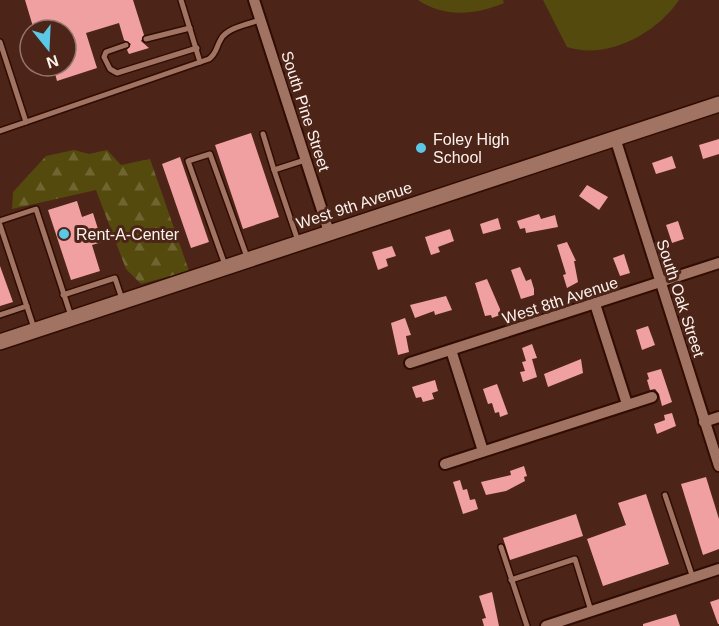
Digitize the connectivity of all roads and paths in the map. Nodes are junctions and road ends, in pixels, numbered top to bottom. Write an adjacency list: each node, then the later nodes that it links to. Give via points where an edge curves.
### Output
1 (181, 0): 4 (lane)
2 (254, 0): 3 (street, South Pine Street)
3 (260, 20): 9 (lane, via 227,32 215,55); 15 (street, South Pine Street)
4 (190, 28): 5 (lane); 8 (lane)
5 (146, 39)
6 (0, 42): 11 (lane)
7 (126, 45): 8 (lane, via 106,52 104,57 117,73)
8 (196, 48): 9 (lane)
9 (201, 62): 11 (lane)
10 (719, 104): 14 (street, West 9th Avenue)
11 (26, 122): 12 (lane)
12 (0, 131)
13 (263, 134): 16 (lane)
14 (615, 138): 18 (street, West 9th Avenue); 25 (street, South Oak Street)
15 (306, 160): 16 (lane); 18 (street, South Pine Street)
16 (274, 170): 19 (lane)
17 (0, 223): 20 (lane); 26 (lane, via 36,209)
18 (329, 232): 19 (street, West 9th Avenue)
19 (298, 243): 22 (street, West 9th Avenue)
20 (7, 247): 21 (lane); 29 (lane)
21 (0, 249)
22 (247, 259): 24 (street, West 9th Avenue); 24 (lane, via 210,154 188,161)
23 (719, 263): 25 (street, West 8th Avenue)
24 (225, 267): 27 (street, West 9th Avenue)
25 (660, 283): 28 (street, West 8th Avenue); 39 (street, South Oak Street)
26 (63, 295): 27 (lane, via 115,278); 31 (lane)
27 (123, 301): 31 (street, West 9th Avenue)
28 (595, 304): 34 (street, West 8th Avenue); 37 (street)
29 (27, 306): 30 (lane); 32 (lane)
30 (0, 315)
31 (72, 318): 32 (street, West 9th Avenue)
32 (35, 330): 33 (street, West 9th Avenue)
33 (0, 342)
34 (451, 350): 35 (street, West 8th Avenue); 40 (street)
35 (410, 363)
36 (652, 397): 37 (street)
37 (627, 404): 40 (street)
38 (719, 417): 39 (street)
39 (704, 422): 42 (street, South Oak Street)
40 (483, 451): 41 (street)
41 (445, 464)
42 (719, 466)
43 (666, 495): 46 (lane)
44 (501, 547): 47 (lane)
45 (719, 569): 46 (street)
46 (693, 578): 48 (street)
47 (511, 580): 48 (lane, via 575,558); 49 (lane)
48 (591, 610): 50 (street)
49 (527, 626)
50 (546, 626)

